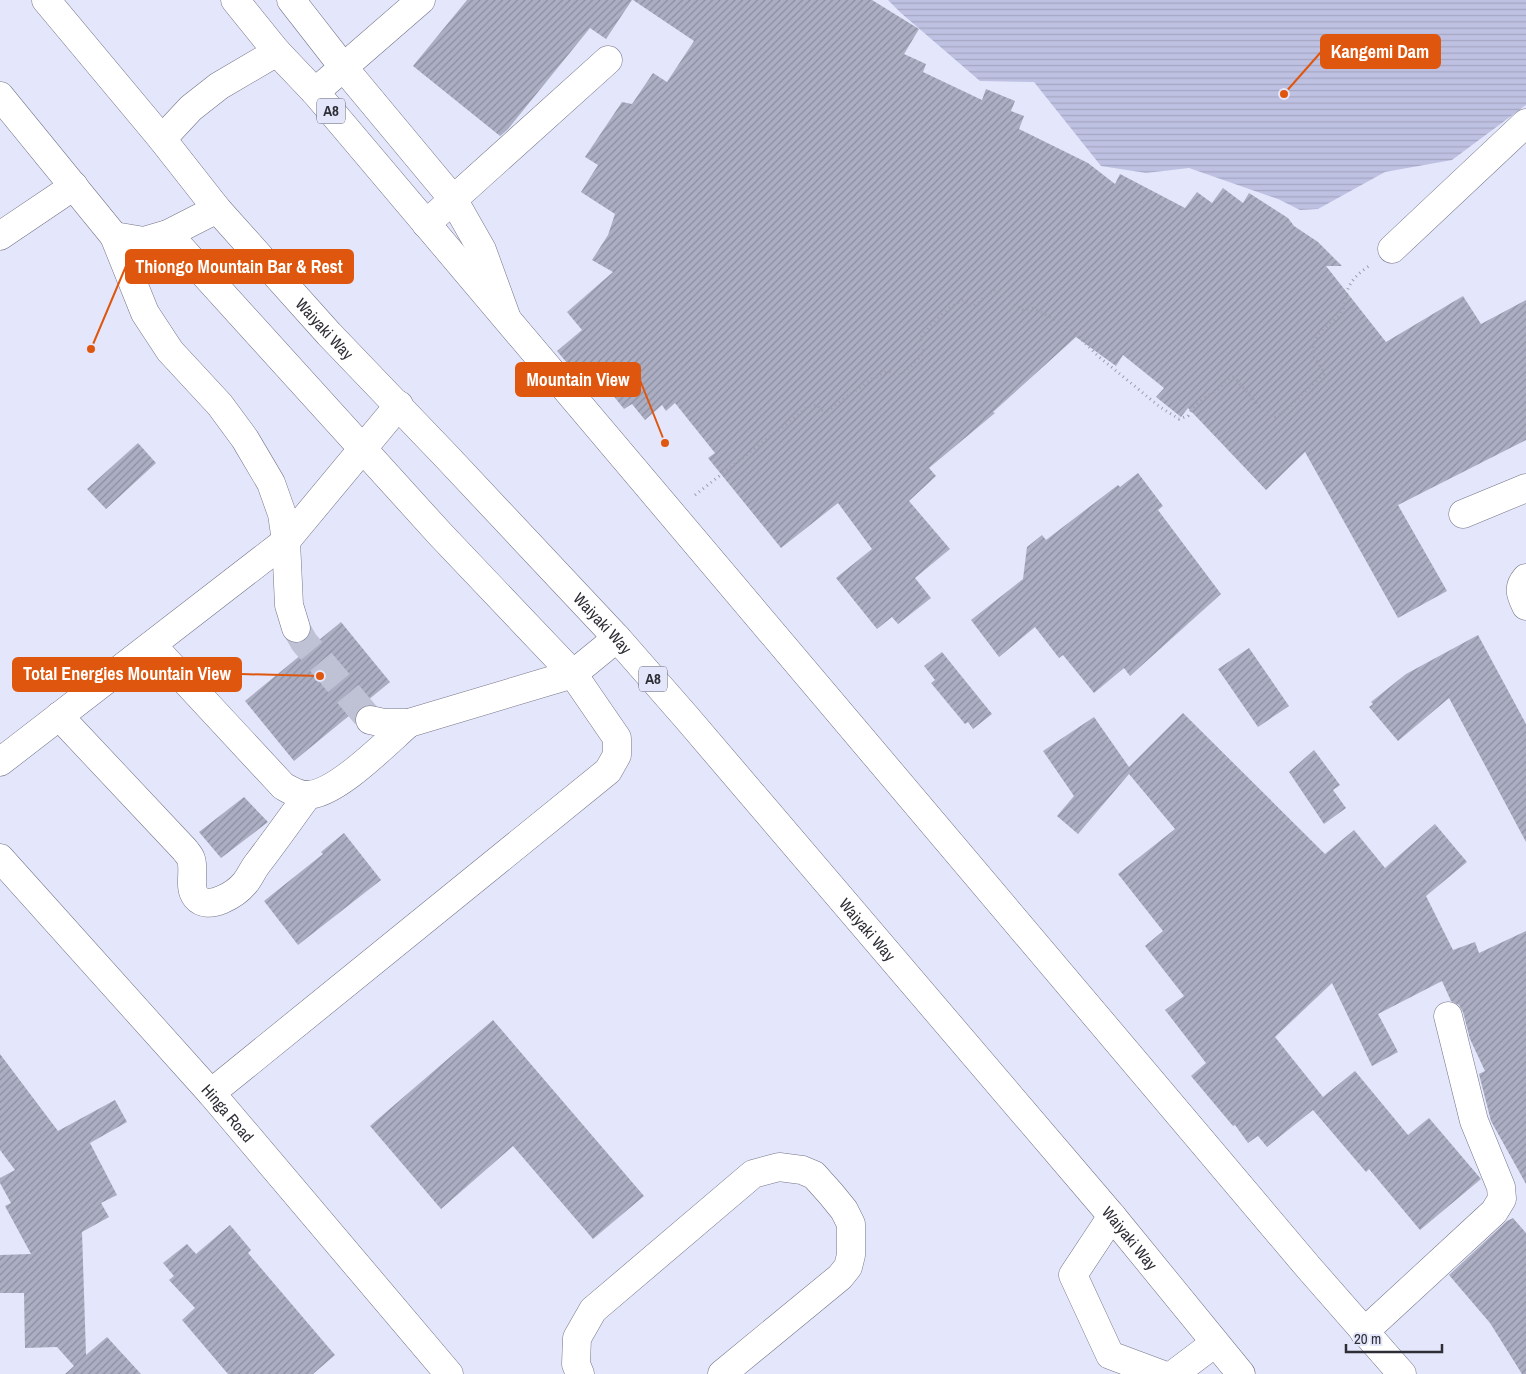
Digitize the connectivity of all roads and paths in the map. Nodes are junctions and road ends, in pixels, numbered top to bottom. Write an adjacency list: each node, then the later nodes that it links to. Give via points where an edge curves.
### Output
1 (46, 0): 11 (main road, Waiyaki Way / A8)
2 (235, 0): 5 (main road, A8)
3 (291, 0): 7 (main road)
4 (421, 0): 7 (main road)
5 (277, 52): 8 (main road, A8); 11 (main road, via 219,86)
6 (608, 60): 13 (main road)
7 (344, 68): 8 (main road); 13 (main road)
8 (315, 92): 15 (main road, A8)
9 (0, 96): 12 (main road)
10 (1526, 123): 19 (main road)
11 (162, 139): 14 (main road, Waiyaki Way / A8)
12 (74, 186): 17 (main road); 18 (main road)
13 (453, 199): 15 (main road); 20 (main road, via 482,250)
14 (217, 208): 16 (main road); 21 (main road, Waiyaki Way / A8, via 328,334)
15 (426, 224): 20 (main road, A8)
16 (168, 234): 18 (main road, via 144,241); 22 (main road)
17 (0, 236)
18 (114, 236): 26 (main road, via 145,313 170,351 220,405 271,483 282,514)
19 (1392, 249): 25 (path, via 1353,280 1342,311 1322,329 1313,354 1324,374 1276,417 1271,418 1265,413 1234,376 1202,399 1188,416 1179,419 1098,356 1069,327 1033,308 1023,310 994,290 974,306 961,300 940,317 924,332 920,339 923,352 905,372 887,372 872,379 827,411 817,405 809,406)
20 (507, 319): 25 (main road, A8)
21 (399, 405): 22 (main road); 30 (main road, Waiyaki Way / A8)
22 (363, 449): 26 (main road); 32 (main road)
23 (1526, 488): 24 (main road)
24 (1463, 514)
25 (672, 515): 42 (main road, A8)
26 (286, 541): 29 (main road, via 289,606); 31 (main road)
27 (1526, 578): 28 (main road, via 1519,592)
28 (1526, 606)
29 (296, 628)
30 (617, 638): 32 (main road); 41 (main road, Waiyaki Way / A8)
31 (152, 645): 33 (main road); 37 (main road, via 282,786)
32 (573, 674): 35 (main road); 40 (main road, via 617,738 617,755 608,771)
33 (59, 716): 36 (main road); 37 (main road, via 185,850 191,859 192,890 202,901 224,900 246,883)
34 (370, 720): 35 (main road)
35 (409, 723): 37 (main road, via 341,782)
36 (0, 762)
37 (308, 795)
38 (0, 858): 40 (main road, Hinga Road)
39 (1448, 1016): 42 (main road, via 1474,1121 1501,1187 1502,1199 1494,1212)
40 (211, 1093): 44 (main road, Hinga Road)
41 (1112, 1216): 43 (main road, Waiyaki Way / A8); 47 (main road, via 1073,1275 1110,1355)
42 (1364, 1332): 51 (main road, A8)
43 (1215, 1343): 48 (main road); 49 (main road); 50 (main road, Waiyaki Way / A8)
44 (447, 1373)
45 (580, 1374): 46 (main road, via 576,1364 577,1338 593,1310 601,1303 753,1174 779,1167 814,1175 844,1210 851,1224 848,1267)
46 (722, 1374)
47 (1161, 1374)
48 (1174, 1374)
49 (1204, 1374)
50 (1241, 1374)
51 (1402, 1374)

